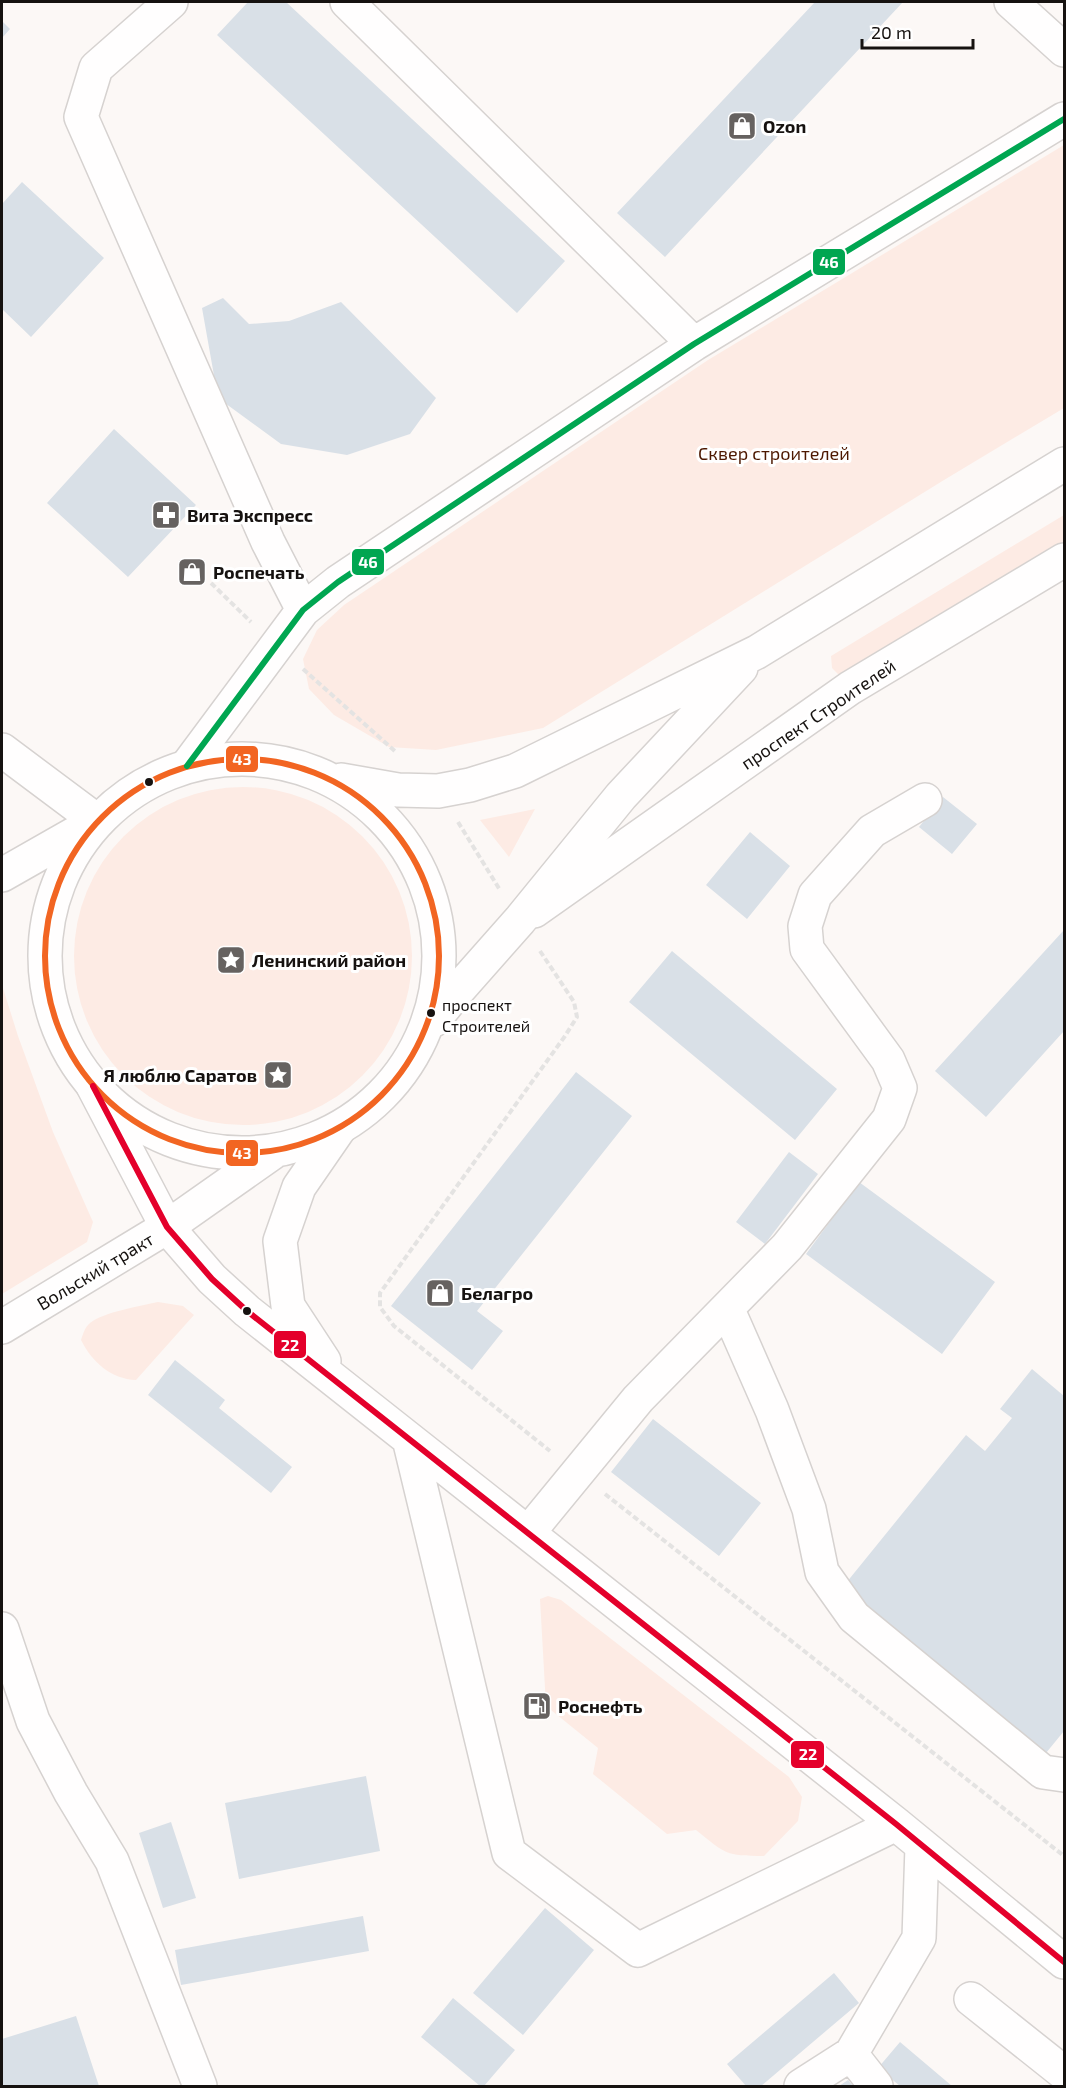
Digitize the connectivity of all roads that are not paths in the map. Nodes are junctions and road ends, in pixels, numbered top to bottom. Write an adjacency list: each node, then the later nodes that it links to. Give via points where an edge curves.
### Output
1 (171, 2): 9 (street, via 96,68 81,117 268,542)
2 (349, 2): 6 (street)
3 (1011, 2): 4 (street)
4 (1065, 50)
5 (1065, 119): 6 (street)
6 (694, 344): 9 (street, via 338,582)
7 (1065, 464): 10 (street, проспект Строителей)
8 (1065, 560): 17 (street, проспект Строителей, via 850,688)
9 (303, 610): 12 (street)
10 (757, 652): 13 (street, проспект Строителей, via 515,771 470,785 398,790); 17 (street, проспект Строителей, via 621,796)
11 (2, 750): 15 (street)
12 (187, 766): 13 (street, via 234,758 281,763); 15 (street, via 136,787)
13 (327, 777): 18 (street, via 363,800 394,829 417,864 433,904 440,946 438,988)
14 (925, 800): 23 (street, via 872,831 814,896 805,926 807,949 888,1059 900,1088 889,1119 787,1247)
15 (97, 821): 16 (street); 19 (street, via 72,855 55,892 46,932 45,974 53,1014 70,1052)
16 (2, 875)
17 (520, 921): 18 (street, проспект Строителей)
18 (427, 1028): 20 (street, via 405,1069 376,1103)
19 (93, 1086): 21 (street, via 131,1119 176,1142 226,1153); 22 (street)
20 (339, 1129): 21 (street); 25 (street, via 299,1187 280,1241 288,1306)
21 (275, 1151): 22 (street, Вольский тракт)
22 (167, 1227): 24 (street, Вольский тракт); 25 (street, via 212,1279)
23 (728, 1310): 27 (street, via 638,1399); 29 (street, via 772,1410 809,1509 822,1572 854,1617 1043,1772)
24 (2, 1327)
25 (338, 1383): 26 (street)
26 (409, 1439): 27 (street); 30 (street, via 510,1853 638,1950)
27 (528, 1533): 30 (street)
28 (2, 1629): 36 (street, via 33,1721 112,1861)
29 (1065, 1775)
30 (896, 1824): 31 (street)
31 (922, 1846): 32 (street); 34 (street, via 919,1938)
32 (1065, 1962)
33 (971, 1999): 35 (street)
34 (851, 2055): 37 (street); 38 (street)
35 (1065, 2073)
36 (200, 2086)
37 (801, 2086)
38 (876, 2086)

